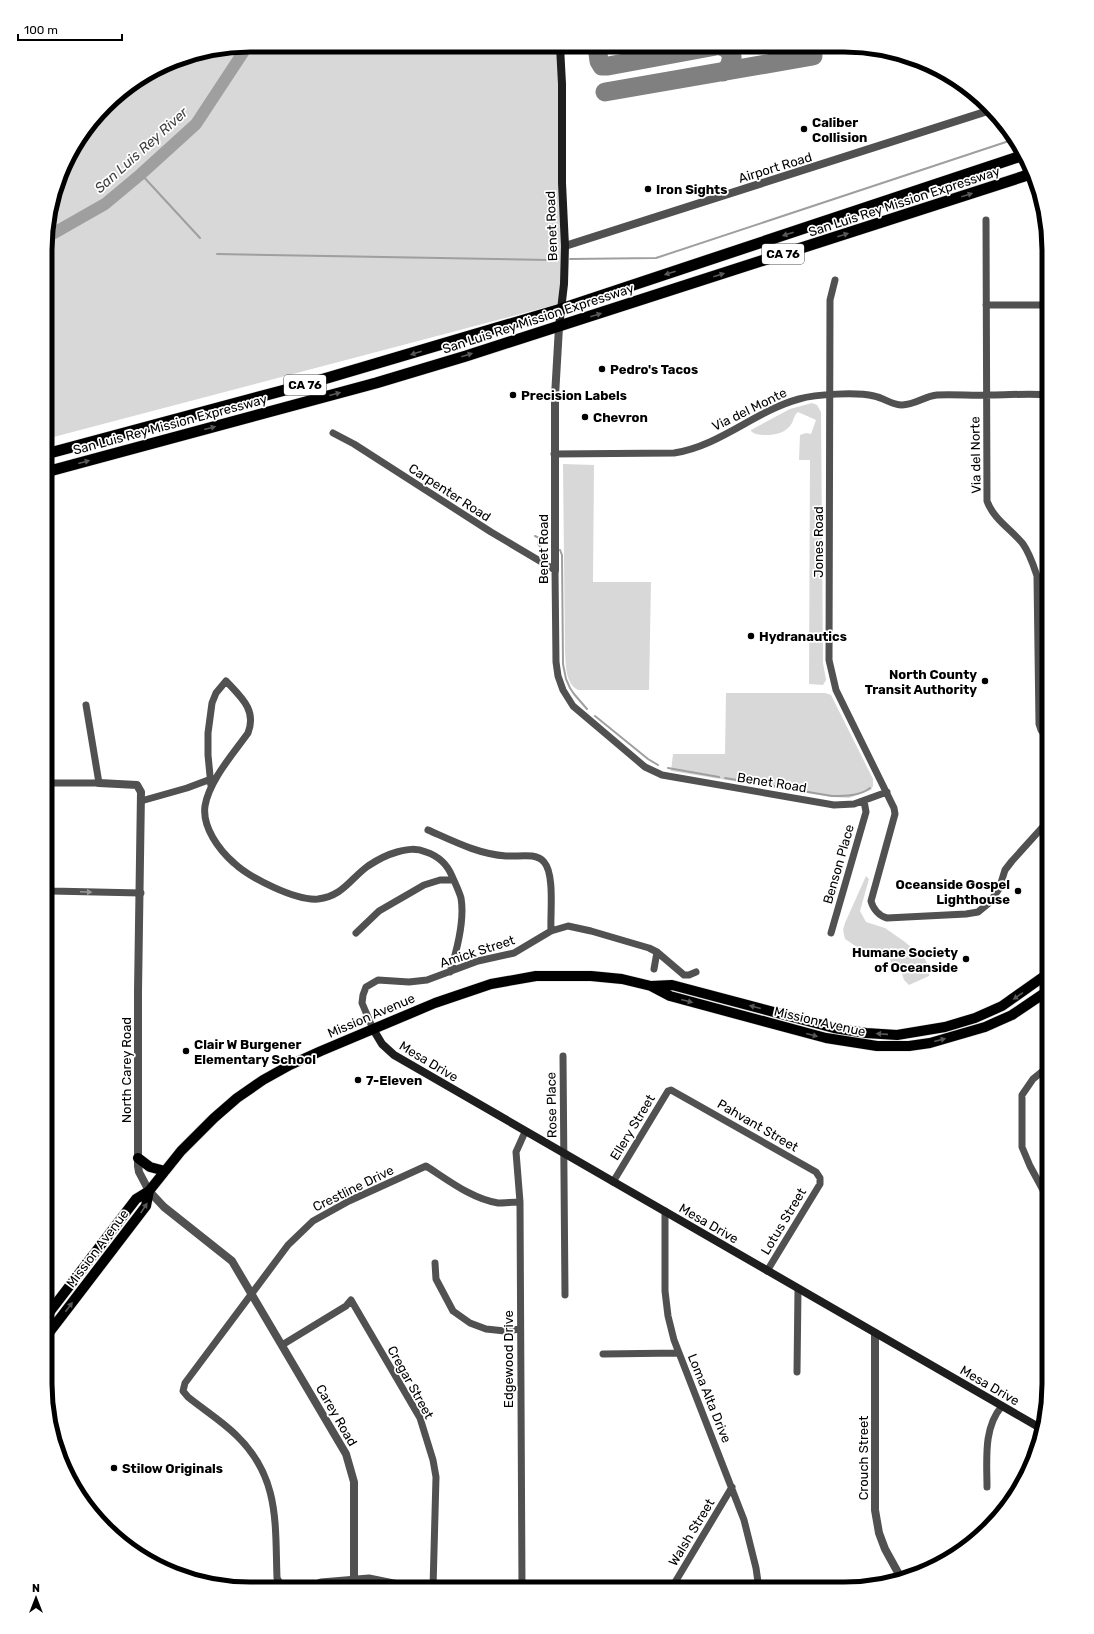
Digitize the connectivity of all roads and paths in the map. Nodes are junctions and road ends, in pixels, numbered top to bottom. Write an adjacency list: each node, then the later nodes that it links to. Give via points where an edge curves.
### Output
1 (560, 52): 6 (main road, Benet Road)
2 (986, 112): 6 (street, Airport Road)
3 (1019, 157): 10 (highway, San Luis Rey Mission Expressway / CA 76, one-way to 10)
4 (1027, 175): 11 (highway, San Luis Rey Mission Expressway / CA 76, one-way to 4)
5 (986, 220): 8 (street, Via del Norte)
6 (565, 246): 10 (main road, Benet Road)
7 (836, 280): 12 (street, Jones Road, via 830,300)
8 (986, 305): 9 (street); 14 (street, Via del Norte)
9 (1042, 305)
10 (561, 309): 11 (main road, Benet Road); 16 (highway, San Luis Rey Mission Expressway / CA 76, one-way to 16, via 300,386)
11 (559, 327): 17 (street, Benet Road); 18 (highway, San Luis Rey Mission Expressway / CA 76, one-way to 11, via 376,383)
12 (830, 395): 14 (street, Via del Monte, via 875,396 902,405 935,395); 17 (street, Via del Monte, via 813,395 785,404 707,443 683,452); 25 (street, Jones Road, via 829,660 836,690)
13 (1042, 395): 14 (street, Via del Monte)
14 (986, 396): 21 (street, Via del Norte, via 987,501 991,512 1031,556 1037,576 1039,724)
15 (333, 433): 19 (street, Carpenter Road)
16 (52, 452)
17 (554, 454): 19 (street, Benet Road)
18 (52, 470)
19 (555, 570): 27 (street, Benet Road, via 556,662 563,690 573,706 645,767 662,775 834,805)
20 (86, 704): 23 (street)
21 (1042, 731)
22 (52, 783): 23 (street)
23 (99, 783): 26 (street, via 137,785 142,792)
24 (211, 783): 24 (street, via 248,734 251,725 250,711 245,701 226,681 212,703 208,733); 26 (street); 30 (street, via 205,806 206,823 219,848 234,864 285,892 309,899 331,896 355,879 366,867 384,856 408,849 436,855 448,867)
25 (887, 792): 27 (street, Benet Road); 28 (street, Jones Road, via 895,814 871,901 873,908 887,918 978,912 996,894 1005,870 1014,857)
26 (142, 801): 32 (street, North Carey Road)
27 (864, 801): 35 (street, Benson Place, via 866,812)
28 (1042, 827)
29 (428, 830): 33 (street, via 472,849 506,856 537,857 545,863 550,876)
30 (453, 880): 34 (street, via 440,880 424,885 379,911); 38 (street, via 461,898 461,910 459,945)
31 (52, 890): 32 (street, one-way to 32)
32 (141, 893): 49 (street, North Carey Road)
33 (551, 931): 36 (street, Amick Street, via 568,926); 38 (street, Amick Street, via 514,953 478,961)
34 (356, 933)
35 (831, 933)
36 (657, 952): 37 (street); 39 (street, Amick Street, via 684,975)
37 (654, 969)
38 (450, 972): 43 (street, Amick Street, via 427,980 378,980 369,984 362,1003)
39 (696, 972)
40 (1042, 978): 41 (main road, Mission Avenue, one-way to 41, via 1002,1006 975,1018 945,1027 897,1035 834,1028 672,985)
41 (651, 986): 42 (main road, Mission Avenue, one-way to 42, via 670,996 804,1032 877,1046 930,1043 985,1027 1012,1015); 43 (main road, Mission Avenue, via 622,979 591,976 554,975 520,978 463,992)
42 (1042, 995)
43 (373, 1029): 47 (main road, Mesa Drive, via 382,1044 394,1055); 50 (main road, Mission Avenue, via 290,1065 250,1089 203,1128)
44 (563, 1056): 48 (street, Rose Place)
45 (1042, 1072): 53 (street, via 1033,1079 1022,1095 1022,1146)
46 (676, 1092): 51 (street, Ellery Street, via 668,1091); 52 (street, Pahvant Street, via 816,1172)
47 (525, 1132): 48 (main road, Mesa Drive); 55 (street, Edgewood Drive, via 516,1152)
48 (564, 1154): 51 (main road, Mesa Drive); 61 (street, Rose Place)
49 (138, 1158): 50 (main road, via 150,1167); 54 (street, North Carey Road, via 139,1172)
50 (165, 1171): 54 (main road, Mission Avenue)
51 (613, 1182): 56 (main road, Mesa Drive)
52 (820, 1184): 58 (street, Lotus Street)
53 (1042, 1188)
54 (150, 1191): 60 (street, North Carey Road, via 164,1207 232,1261); 62 (main road, Mission Avenue, via 136,1198); 63 (main road, Mission Avenue, one-way to 54, via 146,1206)
55 (520, 1202): 60 (street, Crestline Drive, via 499,1203 484,1200 426,1166 349,1201 313,1221 288,1245); 64 (street, Edgewood Drive)
56 (665, 1212): 58 (main road, Mesa Drive); 67 (street, Loma Alta Drive, via 665,1291 668,1316)
57 (435, 1263): 64 (street, via 436,1279 453,1311 470,1323 486,1329)
58 (767, 1271): 59 (main road, Mesa Drive)
59 (798, 1289): 65 (main road, Mesa Drive); 69 (street)
60 (251, 1293): 66 (street, Carey Road); 76 (street, Crestline Drive, via 185,1383 183,1391 236,1435 263,1472 275,1510)
61 (564, 1295)
62 (52, 1309)
63 (52, 1329)
64 (520, 1329): 80 (street, Edgewood Drive)
65 (875, 1333): 70 (main road, Mesa Drive); 74 (street, Crouch Street, via 875,1510 885,1549)
66 (282, 1345): 75 (street, Carey Road, via 346,1454 354,1482); 79 (street, Cregar Street, via 346,1306 351,1300 420,1418 433,1460 436,1477)
67 (679, 1353): 68 (street); 72 (street, Loma Alta Drive)
68 (603, 1354)
69 (797, 1372)
70 (1002, 1406): 71 (main road, Mesa Drive); 73 (street, via 997,1411 989,1430)
71 (1037, 1426)
72 (732, 1487): 81 (street, Walsh Street); 82 (street, Loma Alta Drive, via 744,1520)
73 (987, 1487)
74 (899, 1574)
75 (354, 1579): 77 (street); 78 (street, via 369,1578)
76 (279, 1582)
77 (321, 1582)
78 (389, 1582)
79 (434, 1582)
80 (522, 1582)
81 (675, 1582)
82 (758, 1582)

